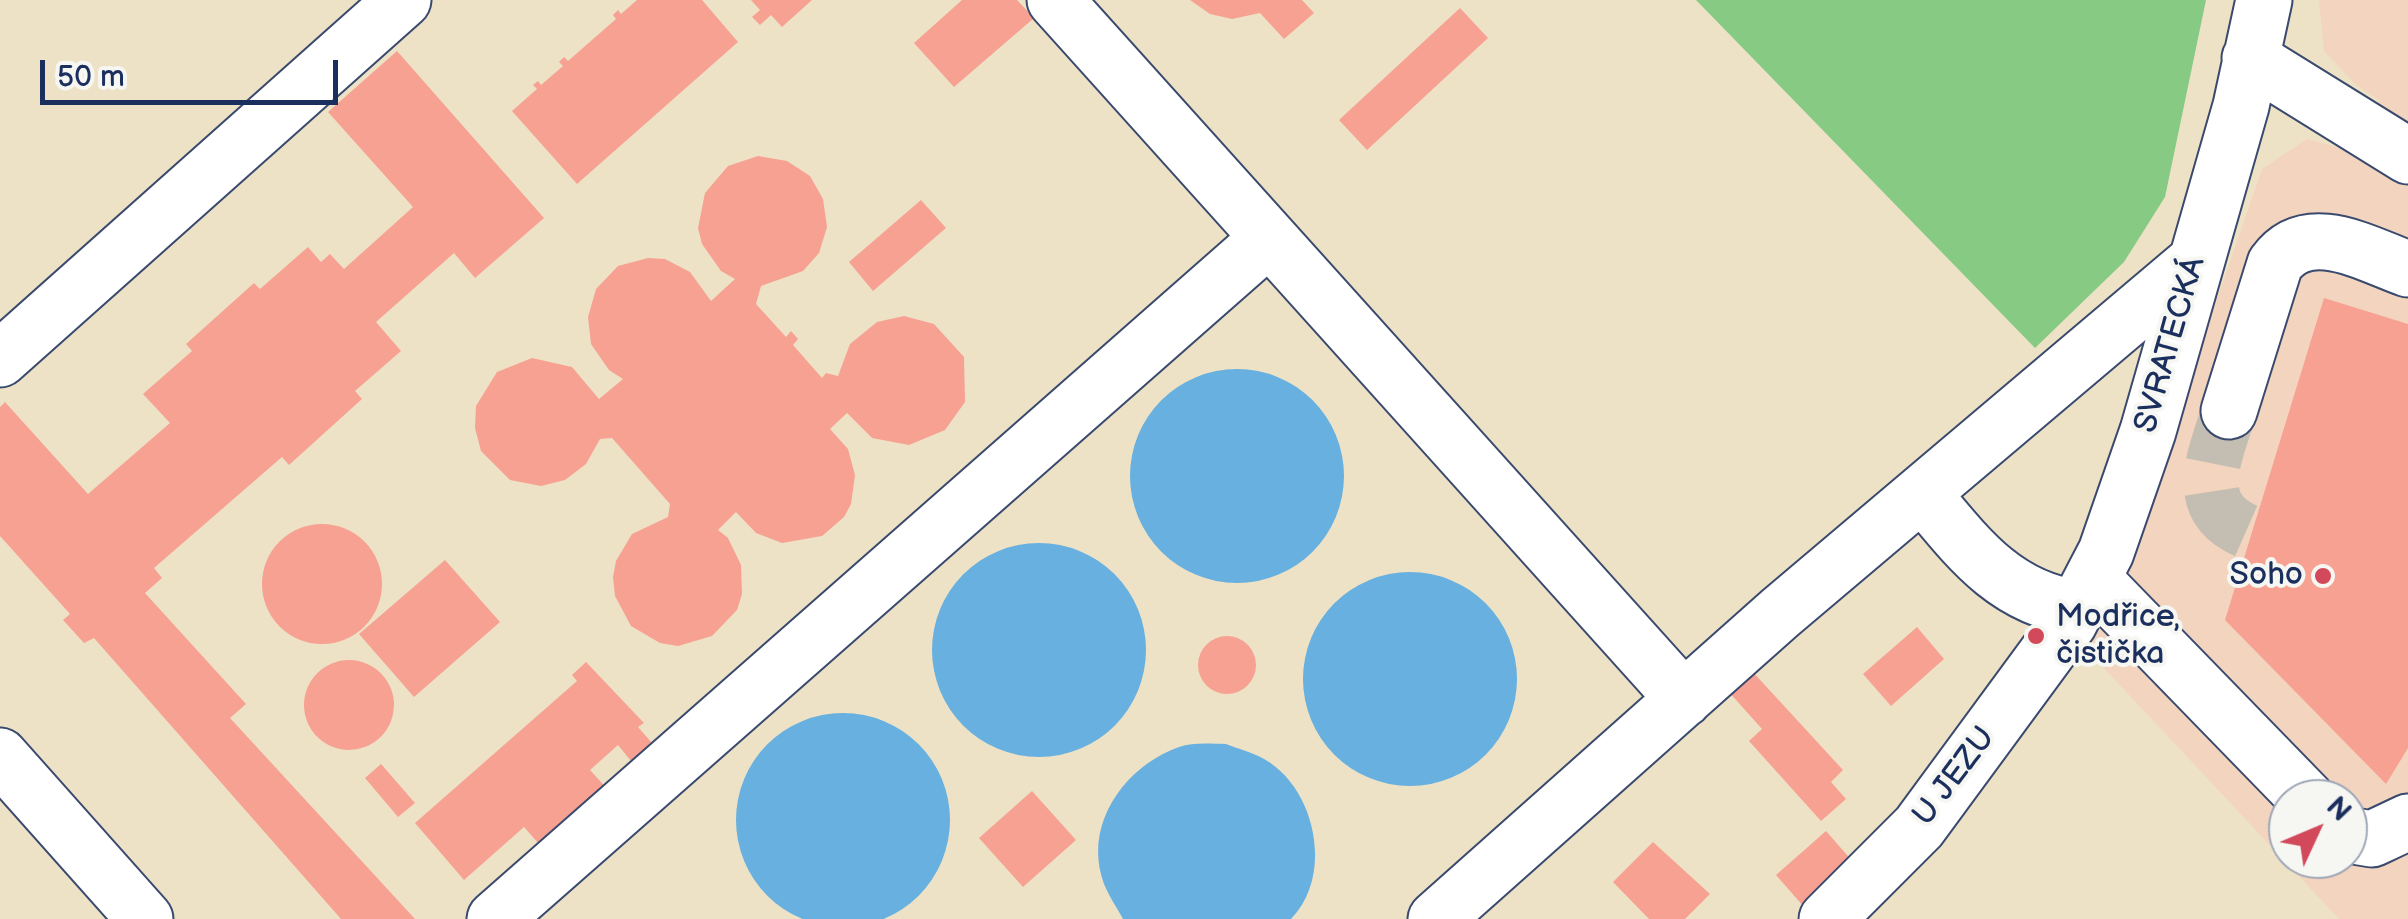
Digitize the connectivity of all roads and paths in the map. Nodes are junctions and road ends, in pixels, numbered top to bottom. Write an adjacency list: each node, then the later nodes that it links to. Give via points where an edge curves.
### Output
1 (403, 0): 9 (street)
2 (1055, 0): 6 (street)
3 (2264, 0): 4 (street, SVRATECKÁ)
4 (2250, 58): 5 (street); 7 (street, SVRATECKÁ)
5 (2408, 156)
6 (1269, 238): 13 (street); 19 (street)
7 (2194, 262): 11 (street); 12 (street, SVRATECKÁ, via 2148,430)
8 (2408, 270): 10 (street, via 2324,242 2285,250)
9 (0, 359)
10 (2228, 411)
11 (1922, 493): 12 (street, via 2009,585 2049,604); 13 (street)
12 (2080, 603): 15 (street); 21 (street, U JEZU, via 1919,827)
13 (1684, 699): 20 (street)
14 (0, 756): 18 (street)
15 (2284, 779)
16 (2408, 822): 17 (street)
17 (2368, 839)
18 (146, 919)
19 (495, 919)
20 (1436, 919)
21 (1827, 919)

